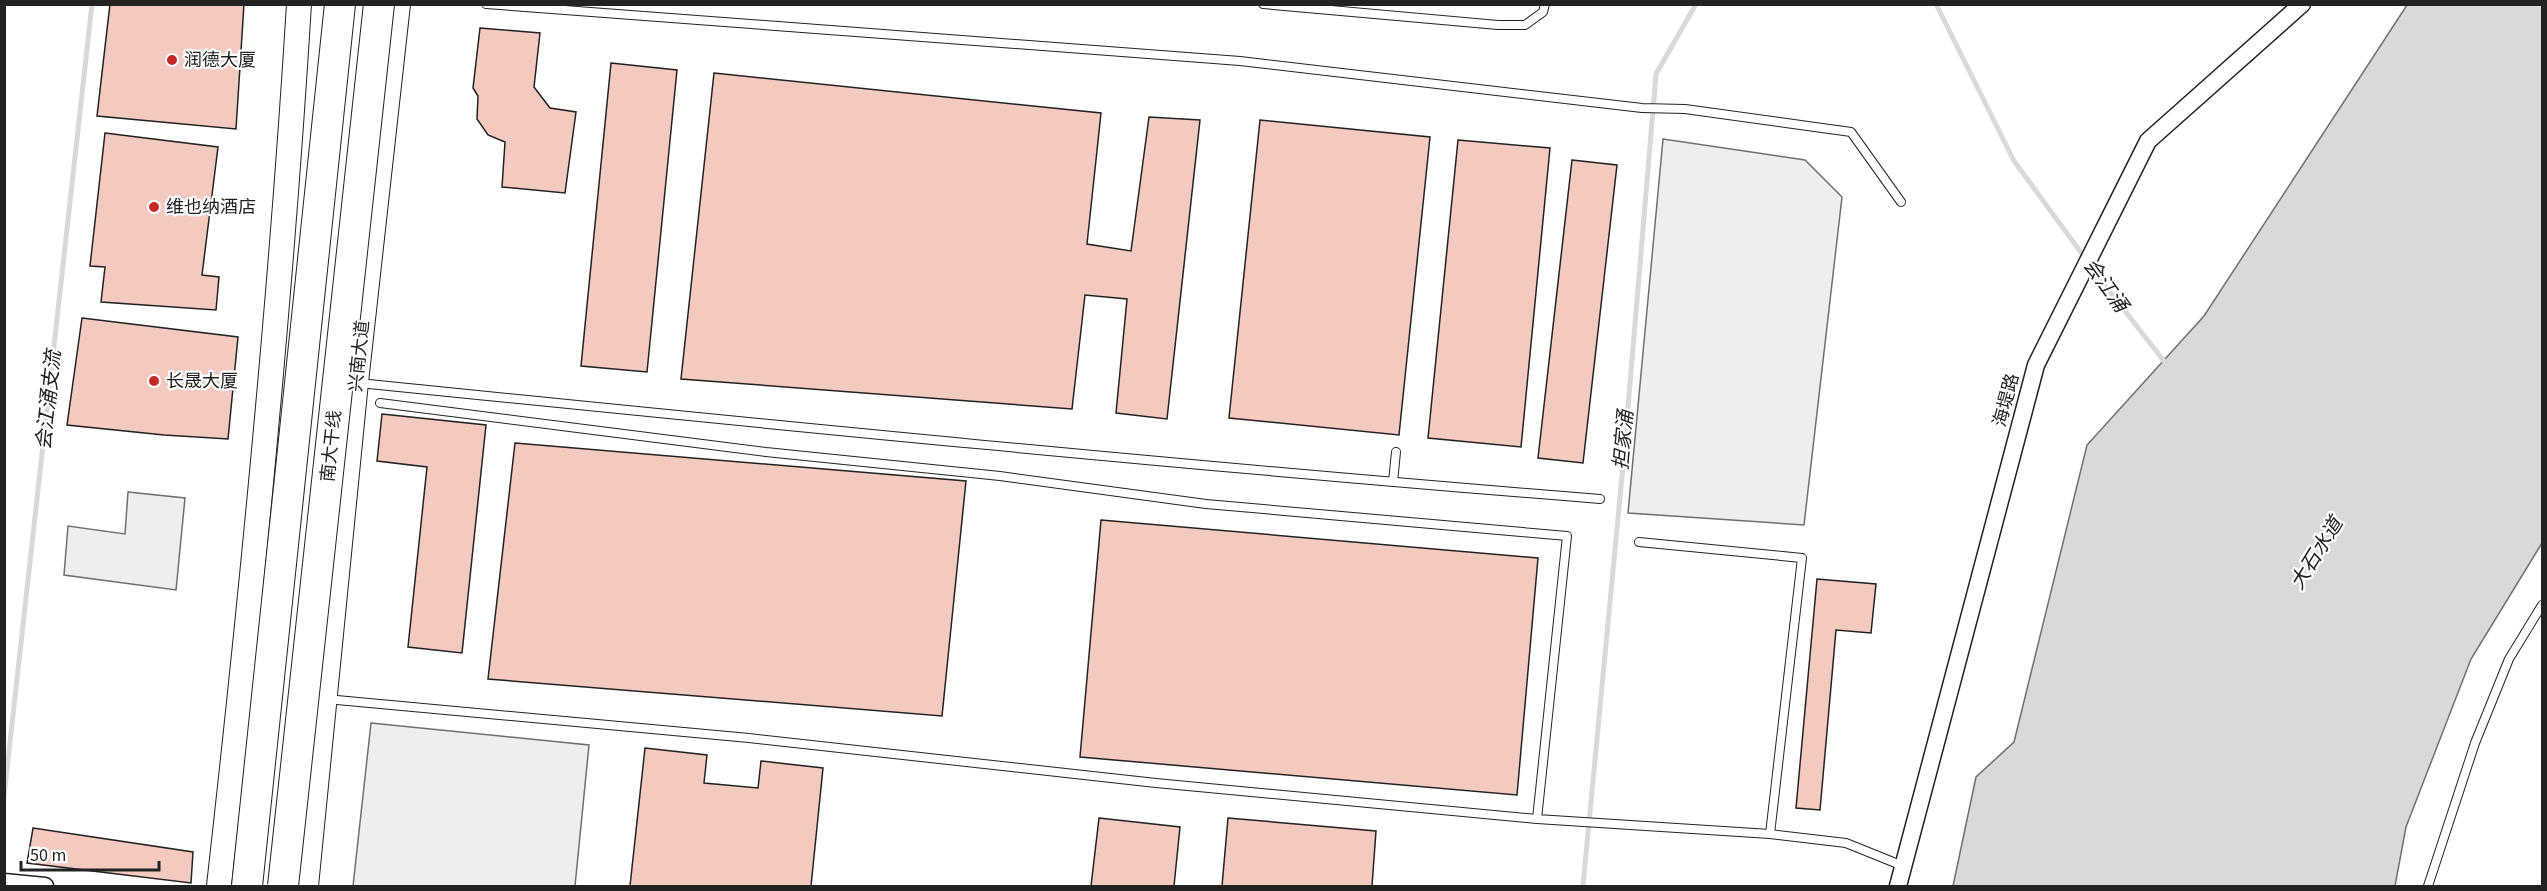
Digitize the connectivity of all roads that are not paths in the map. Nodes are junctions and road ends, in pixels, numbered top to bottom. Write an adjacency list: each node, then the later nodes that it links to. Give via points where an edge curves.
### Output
1 (299, 4): 18 (main road, via 271,374)
2 (340, 4): 26 (highway, 南大干线, bridge)
3 (379, 4): 27 (highway, 南大干线, bridge)
4 (398, 4): 11 (main road, 兴南大道)
5 (486, 4): 10 (lane, via 1240,61 1642,108 1685,109 1851,132)
6 (1263, 4): 9 (lane)
7 (1545, 4): 9 (lane, via 1543,12 1525,25 1433,21)
8 (2302, 4): 22 (street, 海堤路, via 2148,141 2036,365)
9 (1326, 8)
10 (1901, 202)
11 (356, 382): 14 (lane); 19 (main road, 兴南大道)
12 (380, 403): 20 (lane, via 1206,504 1567,536)
13 (1396, 452): 14 (lane)
14 (1393, 482): 15 (lane)
15 (1600, 499)
16 (1639, 542): 21 (lane, via 1802,558)
17 (2542, 605): 30 (lane, via 2509,658 2475,743)
18 (241, 691): 19 (main road); 25 (main road)
19 (326, 699): 20 (lane); 28 (main road, 兴南大道)
20 (1537, 819): 21 (lane)
21 (1770, 834): 22 (lane, via 1846,843)
22 (1903, 866): 29 (street, 海堤路)
23 (4, 882): 24 (street)
24 (45, 886)
25 (219, 886)
26 (247, 886)
27 (283, 886)
28 (306, 886)
29 (1898, 886)
30 (2428, 886)

